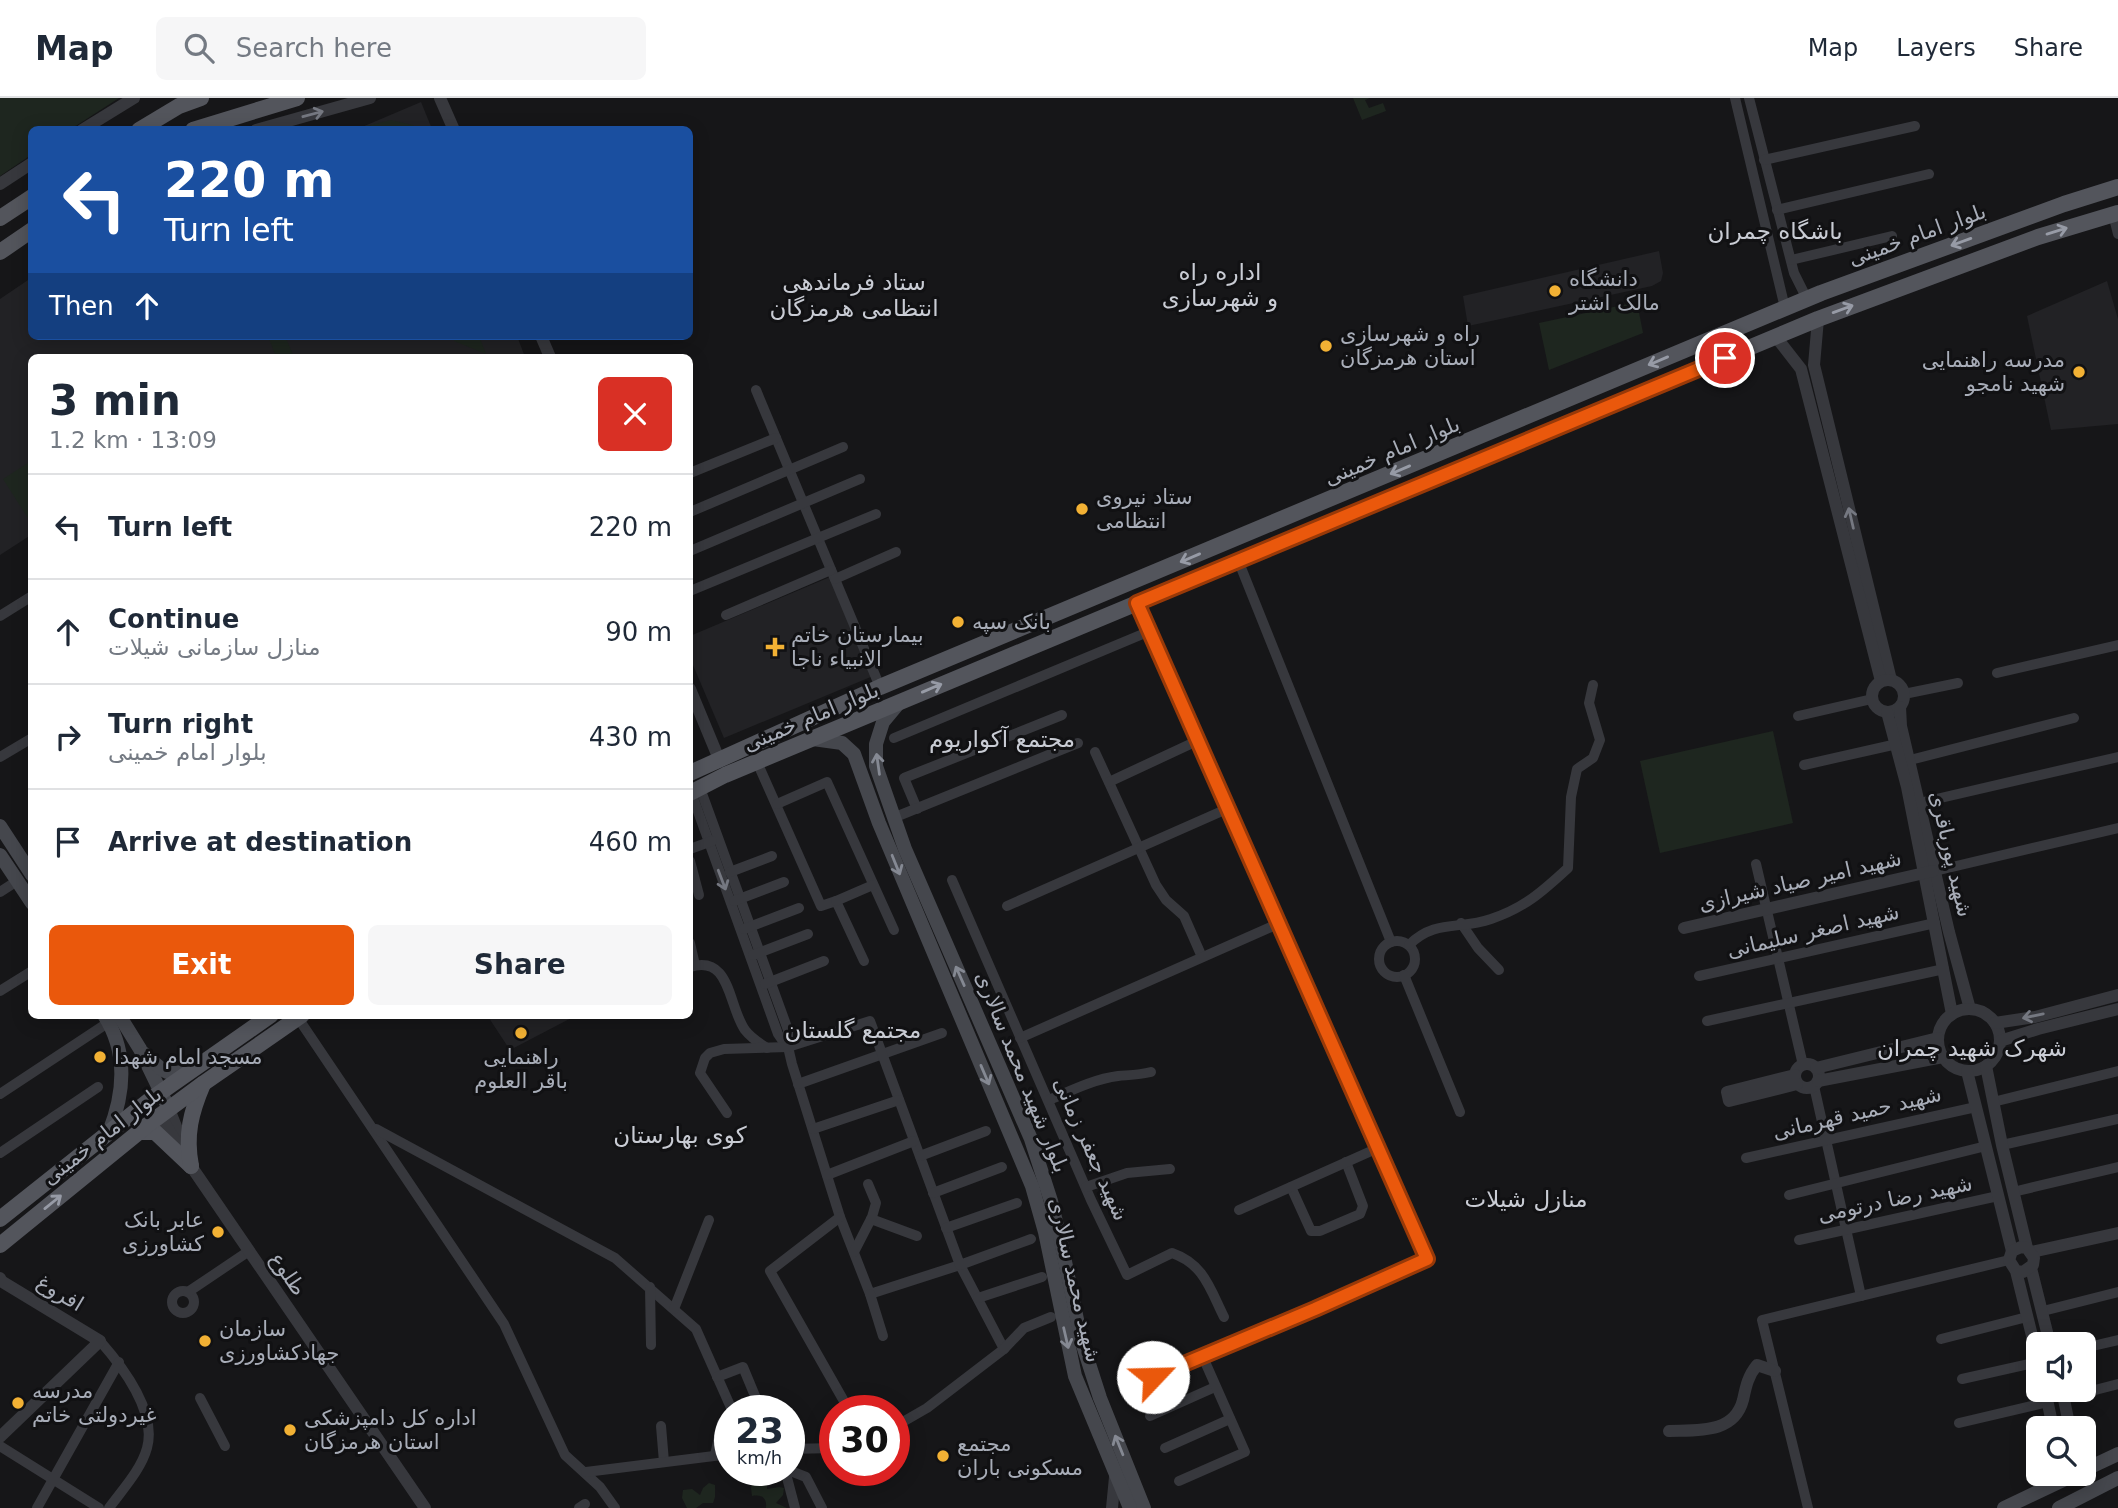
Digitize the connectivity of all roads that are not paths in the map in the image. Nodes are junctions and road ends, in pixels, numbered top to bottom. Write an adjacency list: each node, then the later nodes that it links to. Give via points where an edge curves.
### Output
1 (134, 98): 10 (street)
2 (201, 98): 11 (main road)
3 (297, 98): 12 (main road)
4 (370, 98): 13 (street, one-way to 4)
5 (440, 98): 14 (street)
6 (1735, 98): 9 (street)
7 (1749, 98): 8 (street)
8 (1754, 118): 9 (street); 16 (street)
9 (1741, 121): 20 (street)
10 (88, 126)
11 (146, 126)
12 (206, 126)
13 (270, 126)
14 (452, 126)
15 (1915, 126): 16 (street)
16 (1764, 160): 18 (street)
17 (28, 166): 21 (street)
18 (1768, 174): 20 (street); 24 (street)
19 (1929, 174): 24 (street)
20 (1755, 177): 31 (street)
21 (0, 184)
22 (2118, 187): 34 (main road, بلوار امام خمینی, one-way to 34)
23 (28, 200): 26 (main road)
24 (1777, 210): 30 (street)
25 (2115, 213): 27 (street); 36 (main road, بلوار امام خمینی, one-way to 25)
26 (0, 218)
27 (2118, 234)
28 (27, 235): 32 (main road)
29 (1892, 236): 33 (street)
30 (1787, 246): 31 (street); 33 (street)
31 (1772, 250): 35 (street)
32 (0, 252)
33 (1791, 260): 34 (street)
34 (1807, 299): 35 (main road, بلوار امام خمینی)
35 (1785, 308): 41 (main road, بلوار امام خمینی, one-way to 41)
36 (1818, 318): 37 (main road, بلوار امام خمینی); 39 (street, via 1814,365)
37 (1776, 337): 39 (street, via 1801,369); 43 (main road, بلوار امام خمینی)
38 (756, 390): 40 (street)
39 (1820, 415): 63 (street)
40 (776, 438): 44 (street); 45 (street)
41 (1462, 443): 43 (main road); 66 (main road, بلوار امام خمینی, one-way to 66)
42 (843, 447): 44 (street)
43 (1472, 462): 53 (main road, بلوار امام خمینی)
44 (789, 469): 47 (street); 48 (street)
45 (693, 472)
46 (860, 479): 47 (street)
47 (803, 503): 50 (street); 51 (street)
48 (693, 511)
49 (876, 514): 50 (street)
50 (817, 537): 54 (street); 55 (street)
51 (693, 550)
52 (896, 552): 54 (street)
53 (1238, 560): 57 (main road, بلوار امام خمینی); 128 (street)
54 (833, 574): 58 (street); 66 (street)
55 (693, 590)
56 (28, 598): 59 (street)
57 (1137, 603): 60 (street); 70 (main road, بلوار امام خمینی, one-way to 57)
58 (726, 615)
59 (0, 616)
60 (1150, 631): 76 (street); 79 (street)
61 (2118, 645): 62 (street)
62 (1997, 673)
63 (1886, 681): 67 (street, via 1902,688); 69 (street, via 1872,692)
64 (1958, 682): 67 (street)
65 (1593, 685): 122 (street, via 1589,703 1600,740 1593,758 1577,769 1568,868 1520,908)
66 (880, 687): 85 (main road, بلوار امام خمینی)
67 (1904, 694): 71 (street)
68 (693, 696): 85 (street)
69 (1872, 699): 72 (street); 74 (street)
70 (900, 702): 77 (main road, بلوار امام خمینی); 96 (main road, بلوار شهید محمد سالاری, one-way to 70, via 876,744 883,722)
71 (1900, 707): 72 (street); 86 (street, شهید پورباقری)
72 (1887, 712): 81 (street, شهید پورباقری)
73 (1062, 715): 95 (street, via 904,778)
74 (1798, 716)
75 (2074, 718): 86 (street)
76 (894, 738)
77 (812, 739): 87 (main road, بلوار امام خمینی); 96 (main road, شهید محمد سالاری, via 842,743 854,754)
78 (28, 740): 83 (street)
79 (1199, 740): 90 (street); 94 (street)
80 (1078, 743): 95 (street)
81 (1897, 744): 88 (street); 106 (street, شهید پورباقری)
82 (1095, 752): 90 (street)
83 (0, 757)
84 (2118, 757): 92 (street)
85 (719, 759): 89 (main road, بلوار امام خمینی)
86 (1910, 760): 92 (street, شهید پورباقری)
87 (757, 762): 91 (main road, بلوار امام خمینی); 93 (street)
88 (1804, 765)
89 (693, 772)
90 (1109, 782): 101 (street)
91 (694, 791): 99 (street)
92 (1919, 803): 106 (street, شهید پورباقری)
93 (777, 804): 112 (street, via 827,782); 117 (street, via 821,906)
94 (1229, 808): 101 (street); 121 (street)
95 (916, 809): 96 (street)
96 (886, 821): 288 (main road, شهید محمد سالاری, one-way to 288, via 1032,1186 1075,1376); 304 (main road, بلوار شهید محمد سالاری, one-way to 96, via 1081,1339 1051,1201 1031,1139)
97 (0, 826): 105 (main road)
98 (2118, 828): 106 (street)
99 (713, 840): 100 (street); 108 (street); 116 (street, one-way to 116)
100 (693, 848)
101 (1139, 848): 118 (street); 131 (street, via 1161,893 1186,920)
102 (0, 855): 110 (main road)
103 (772, 856): 108 (street)
104 (1756, 864): 119 (street)
105 (28, 869)
106 (1930, 871): 119 (street, شهید امیر صیاد شیرازی); 126 (street, شهید پورباقری)
107 (693, 872): 114 (street)
108 (730, 872): 116 (street)
109 (952, 880): 159 (street, شهید جعفر زمانی)
110 (17, 881): 113 (street); 115 (main road)
111 (784, 882): 116 (street)
112 (873, 885): 117 (street); 125 (street)
113 (0, 892)
114 (699, 895)
115 (28, 897)
116 (735, 901): 124 (street)
117 (836, 901): 134 (street)
118 (1007, 906)
119 (1766, 907): 123 (street, شهید امیر صیاد شیرازی); 132 (street)
120 (799, 908): 124 (street)
121 (1280, 923): 131 (street); 196 (street)
122 (1461, 923): 129 (street, via 1419,935); 137 (street)
123 (1684, 928)
124 (746, 929): 130 (street)
125 (894, 930)
126 (1941, 930): 132 (street, شهید اصغر سلیمانی); 136 (street, شهید پورباقری); 146 (street, شهید پورباقری)
127 (808, 934): 130 (street)
128 (1391, 942): 129 (street); 139 (street, via 1382,948 1380,965 1393,976)
129 (1409, 945): 139 (street, via 1415,961)
130 (755, 955): 141 (street)
131 (1202, 957): 159 (street)
132 (1779, 958): 140 (street, شهید اصغر سلیمانی); 144 (street)
133 (824, 961): 141 (street)
134 (864, 961)
135 (693, 966): 163 (street, via 708,964 718,970 745,1030)
136 (1944, 969): 144 (street); 148 (street, شهید پورباقری)
137 (1499, 970)
138 (28, 974): 142 (street)
139 (1404, 975): 184 (street)
140 (1699, 976)
141 (766, 984): 162 (street, via 778,1034)
142 (0, 991)
143 (2118, 995): 145 (street)
144 (1789, 1003): 155 (street); 173 (street)
145 (2071, 1007): 154 (street); 156 (street, one-way to 156)
146 (1970, 1009): 148 (street); 156 (street)
147 (2118, 1009): 154 (street)
148 (1952, 1014): 160 (street)
149 (108, 1019): 177 (street)
150 (112, 1019): 158 (main road)
151 (265, 1019): 168 (main road, بلوار امام خمینی)
152 (296, 1019): 174 (main road, بلوار امام خمینی)
153 (302, 1019): 187 (street)
154 (2075, 1020): 161 (street)
155 (1707, 1021)
156 (1995, 1023): 161 (street)
157 (942, 1033): 165 (street)
158 (125, 1038): 164 (main road); 190 (main road, via 121,1087)
159 (1020, 1038): 180 (street, شهید جعفر زمانی)
160 (1938, 1038): 166 (street); 167 (street)
161 (2000, 1041): 169 (street)
162 (788, 1047): 163 (street); 165 (street, via 870,1021); 175 (street)
163 (767, 1048): 185 (street, via 724,1049 705,1058 700,1073)
164 (140, 1049): 168 (main road, via 169,1073); 178 (main road)
165 (883, 1056): 175 (street); 179 (street)
166 (1943, 1057): 167 (street); 170 (street)
167 (1877, 1062): 173 (street)
168 (201, 1064): 178 (main road, بلوار امام خمینی)
169 (1986, 1066): 170 (street); 181 (street)
170 (1967, 1071): 182 (street)
171 (2118, 1071): 181 (street)
172 (1151, 1072): 180 (street, via 1117,1076)
173 (1807, 1076): 192 (street)
174 (204, 1083): 183 (main road, بلوار امام خمینی); 201 (main road, via 188,1127)
175 (799, 1084): 188 (street)
176 (98, 1087): 197 (street)
177 (0, 1094)
178 (156, 1096): 183 (main road); 190 (main road, بلوار امام خمینی)
179 (900, 1100): 188 (street); 193 (street)
180 (1049, 1100): 208 (street, شهید جعفر زمانی)
181 (1993, 1102): 194 (street)
182 (1976, 1107): 192 (street, شهید حمید قهرمانی); 195 (street)
183 (165, 1112): 191 (main road, بلوار امام خمینی); 201 (street, طلوع)
184 (1460, 1112)
185 (727, 1113)
186 (2118, 1119): 194 (street)
187 (372, 1127): 235 (street, via 615,1258); 287 (street, via 504,1324 565,1455)
188 (813, 1129): 205 (street)
189 (986, 1131): 198 (street)
190 (109, 1132): 217 (main road, بلوار امام خمینی)
191 (139, 1132): 201 (main road, via 155,1132); 226 (main road, بلوار امام خمینی, one-way to 191)
192 (1826, 1139): 199 (street, شهید حمید قهرمانی); 207 (street)
193 (914, 1141): 198 (street); 205 (street)
194 (2002, 1144): 195 (street); 210 (street)
195 (1986, 1146): 207 (street); 213 (street)
196 (1378, 1147): 200 (street); 256 (street, via 1427,1259)
197 (0, 1153)
198 (920, 1156): 211 (street)
199 (1746, 1158)
200 (1346, 1162): 209 (street); 209 (street, via 1363,1206 1360,1214 1311,1231)
201 (191, 1166): 228 (street, طلوع)
202 (1002, 1167): 211 (street)
203 (2118, 1167): 210 (street)
204 (1170, 1169): 208 (street, via 1127,1172)
205 (827, 1175): 216 (street)
206 (868, 1184): 218 (street, via 876,1203)
207 (1836, 1185): 212 (street); 221 (street)
208 (1086, 1187): 244 (street, شهید جعفر زمانی, via 1127,1275 1172,1253 1187,1258 1201,1271)
209 (1291, 1187): 215 (street)
210 (2013, 1192): 213 (street); 227 (street)
211 (933, 1193): 220 (street)
212 (1789, 1195)
213 (1998, 1196): 221 (street, شهید رضا درتومی); 230 (street)
214 (1017, 1203): 220 (street)
215 (1239, 1210)
216 (840, 1217): 229 (street); 268 (street, via 770,1271)
217 (0, 1219)
218 (872, 1219): 223 (street); 229 (street)
219 (709, 1220): 241 (street)
220 (946, 1228): 231 (street)
221 (1846, 1229): 225 (street, شهید رضا درتومی); 239 (street)
222 (2118, 1233): 227 (street)
223 (917, 1236)
224 (1031, 1240): 231 (street)
225 (1800, 1240)
226 (0, 1245)
227 (2030, 1250): 230 (street, via 2021,1247); 232 (street, via 2034,1258)
228 (249, 1251): 236 (street); 298 (street, طلوع)
229 (854, 1252): 238 (street)
230 (2012, 1260): 232 (street, via 2022,1272); 239 (street); 245 (street)
231 (960, 1265): 238 (street); 240 (street)
232 (2031, 1268): 242 (street)
233 (1042, 1278): 240 (street)
234 (0, 1280): 252 (street, افروغ)
235 (650, 1287): 241 (street); 253 (street)
236 (188, 1292)
237 (2118, 1292): 242 (street)
238 (870, 1294): 249 (street)
239 (1861, 1296): 259 (street, via 1762,1320)
240 (978, 1298): 255 (street)
241 (674, 1309): 260 (street, via 696,1329)
242 (2043, 1311): 246 (street)
243 (1051, 1317): 255 (street, via 1024,1328)
244 (1224, 1317)
245 (2027, 1317): 247 (street); 250 (street)
246 (2047, 1327): 247 (street); 248 (street)
247 (2031, 1331)
248 (2048, 1332)
249 (883, 1336)
250 (1941, 1339)
251 (2118, 1340): 254 (street)
252 (100, 1341): 257 (street); 279 (street)
253 (651, 1345)
254 (2096, 1345)
255 (1004, 1349): 274 (street)
256 (1202, 1355): 263 (street); 264 (street)
257 (119, 1362): 291 (street); 297 (street, via 138,1395 148,1426 147,1448)
258 (2026, 1366): 261 (street)
259 (1774, 1371): 278 (street, via 1757,1365 1749,1375 1740,1414 1727,1424); 305 (street)
260 (717, 1377): 266 (street); 267 (street, via 743,1367)
261 (1962, 1380)
262 (2118, 1384): 265 (street)
263 (1215, 1387): 273 (street); 275 (street)
264 (1128, 1388)
265 (2096, 1388)
266 (725, 1395)
267 (755, 1395)
268 (840, 1395)
269 (200, 1398): 281 (street)
270 (2027, 1402): 276 (street)
271 (2048, 1402): 272 (street, via 2052,1423 2060,1424 2068,1419)
272 (2065, 1402)
273 (1150, 1416)
274 (910, 1418)
275 (1230, 1419): 282 (street); 292 (street, via 1245,1452)
276 (1959, 1423)
277 (661, 1426): 285 (street)
278 (1669, 1431)
279 (0, 1437)
280 (0, 1446): 291 (street)
281 (225, 1446)
282 (1166, 1448)
283 (2118, 1454): 286 (main road)
284 (714, 1455): 285 (street)
285 (664, 1462): 287 (street)
286 (2096, 1464)
287 (586, 1472): 299 (street)
288 (1115, 1474): 302 (street); 303 (main road, شهید محمد سالاری)
289 (805, 1477): 301 (street)
290 (2118, 1478): 307 (main road)
291 (54, 1480): 295 (street); 296 (street)
292 (1179, 1481)
293 (790, 1486): 300 (street)
294 (2051, 1486): 306 (main road)
295 (37, 1508)
296 (99, 1508)
297 (109, 1508)
298 (425, 1508)
299 (615, 1508)
300 (794, 1508)
301 (822, 1508)
302 (1112, 1508)
303 (1130, 1508)
304 (1144, 1508)
305 (1808, 1508)
306 (2004, 1508)
307 (2059, 1508)

